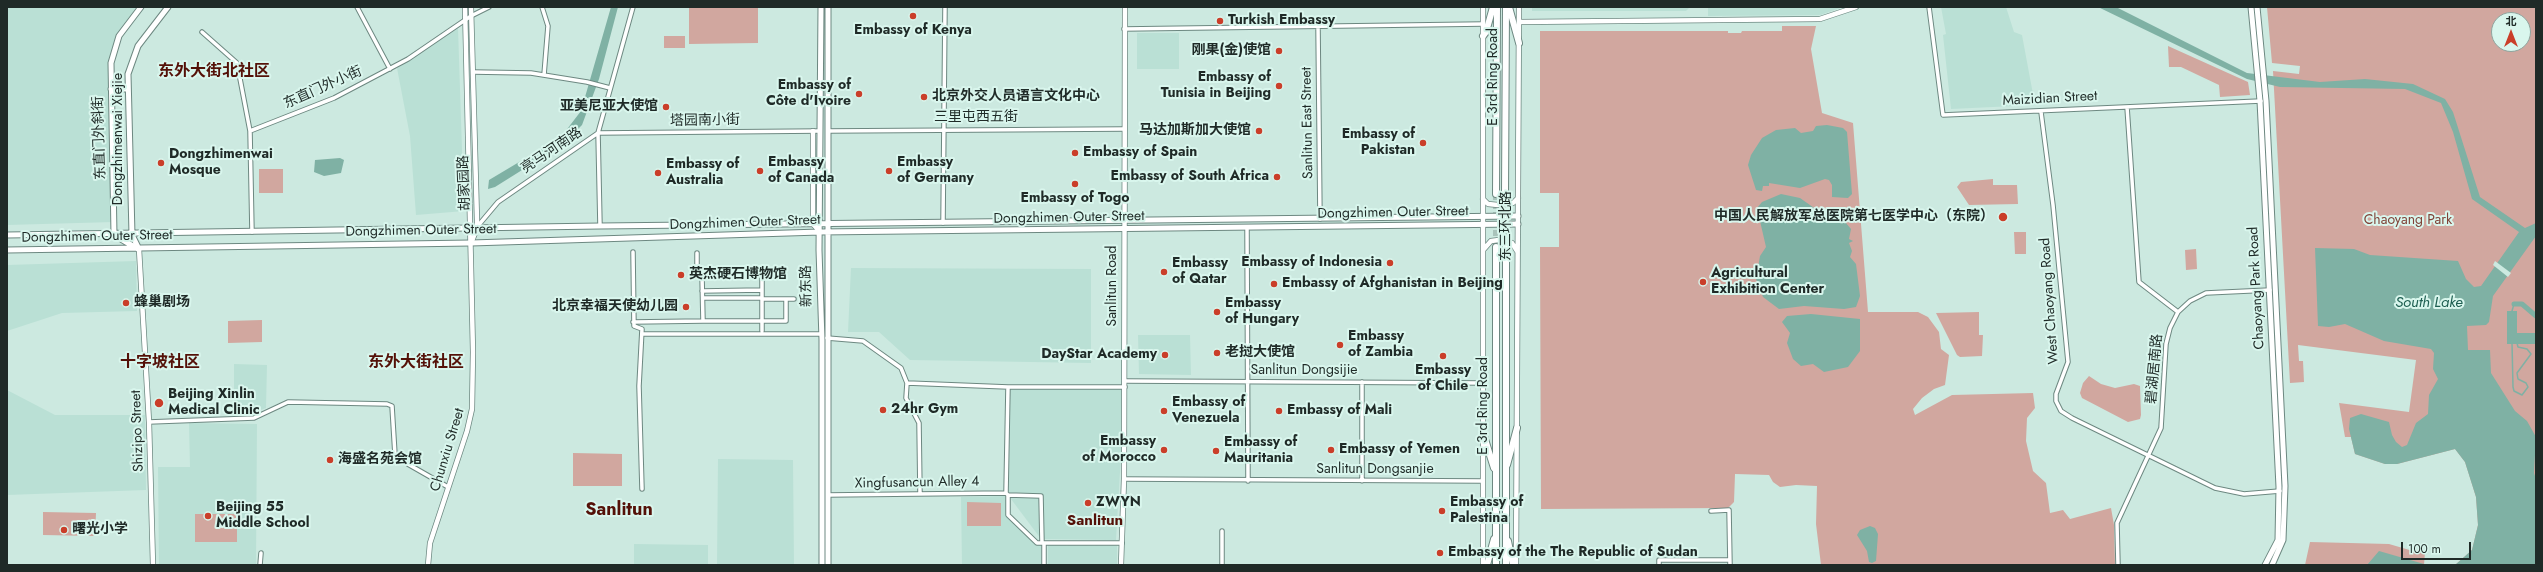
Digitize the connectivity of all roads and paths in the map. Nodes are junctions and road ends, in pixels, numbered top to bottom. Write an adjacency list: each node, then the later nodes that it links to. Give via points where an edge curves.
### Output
1 (141, 7): 36 (main road, 东直门外斜街, via 119,36 114,49 110,71)
2 (168, 7): 37 (main road, Dongzhimenwai Xiejie, via 138,46 131,62)
3 (357, 7): 32 (street)
4 (465, 7): 24 (street, 胡家园路)
5 (471, 7): 23 (street, 胡家园路)
6 (489, 7): 23 (street, 东直门外小街)
7 (542, 7): 34 (street, via 548,26)
8 (633, 7): 35 (street, 亮马河南路)
9 (821, 7): 45 (main road, 新东路)
10 (828, 7): 46 (main road, 新东路)
11 (944, 7): 41 (street)
12 (1125, 7): 28 (street, Sanlitun Road)
13 (1482, 7): 26 (street, 东三环北路)
14 (1492, 7): 30 (highway)
15 (1497, 7): 48 (highway, E 3rd Ring Road)
16 (1506, 7): 49 (highway, E 3rd Ring Road)
17 (1509, 7): 31 (highway)
18 (1519, 7): 25 (street, 东三环北路)
19 (1856, 7): 25 (street, via 1820,18)
20 (1929, 7): 40 (street, Maizidian Street, via 1943,115)
21 (2251, 7): 38 (main road, Chaoyang Park Road, via 2259,88)
22 (2257, 7): 38 (main road, Chaoyang Park Road, via 2265,89)
23 (471, 16): 24 (street, 东直门外小街); 33 (street, 胡家园路)
24 (465, 21): 32 (street, 东直门外小街); 65 (street, 胡家园路)
25 (1519, 22): 31 (street, 东三环北路)
26 (1483, 24): 27 (street); 30 (street, 东三环北路)
27 (1318, 26): 28 (street); 54 (street, Sanlitun East Street)
28 (1124, 29): 42 (street, Sanlitun Road)
29 (202, 32): 43 (street, via 237,63)
30 (1483, 36): 51 (street, 东三环北路)
31 (1519, 43): 50 (street, 东三环北路)
32 (390, 69): 43 (street, 东直门外小街, via 334,98)
33 (473, 72): 34 (street); 64 (street, 胡家园路)
34 (544, 75): 35 (street)
35 (610, 88): 47 (street, 亮马河南路)
36 (111, 89): 37 (main road); 72 (main road, 东直门外斜街)
37 (127, 89): 70 (main road, Dongzhimenwai Xiejie)
38 (2263, 101): 39 (street, Maizidian Street); 85 (main road, Chaoyang Park Road)
39 (2127, 107): 40 (street, Maizidian Street); 89 (street, via 2140,282)
40 (2041, 112): 107 (street, West Chaoyang Road, via 2068,362 2056,401 2061,411 2072,418)
41 (943, 129): 42 (street, 三里屯西五街); 46 (street, 三里屯西五街); 56 (street)
42 (1124, 129): 55 (street, Sanlitun Road)
43 (250, 131): 67 (street)
44 (813, 131): 45 (street, 塔园南小街); 47 (street, 塔园南小街); 57 (street)
45 (820, 131): 58 (main road, 新东路)
46 (828, 131): 59 (main road, 新东路)
47 (598, 133): 62 (street); 64 (street, 亮马河南路, via 498,202)
48 (1496, 194)
49 (1505, 194)
50 (1518, 198): 51 (street, via 1513,203 1498,206 1488,204); 53 (street, 东三环北路)
51 (1483, 199): 52 (street, 东三环北路)
52 (1483, 216): 53 (main road, Dongzhimen Outer Street); 54 (main road, Dongzhimen Outer Street); 60 (street, 东三环北路)
53 (1518, 216): 61 (street, 东三环北路)
54 (1320, 219): 55 (main road, Dongzhimen Outer Street)
55 (1124, 221): 56 (main road, Dongzhimen Outer Street); 66 (street, Sanlitun Road)
56 (943, 223): 59 (main road, Dongzhimen Outer Street)
57 (814, 224): 58 (main road, Dongzhimen Outer Street); 62 (main road, Dongzhimen Outer Street); 68 (street)
58 (820, 224): 59 (main road, Dongzhimen Outer Street); 68 (main road, 新东路)
59 (828, 224): 69 (main road, 新东路)
60 (1483, 224): 61 (main road, Dongzhimen Outer Street); 63 (main road, Dongzhimen Outer Street); 80 (street, 东三环北路)
61 (1518, 224): 81 (street, 东三环北路)
62 (600, 226): 64 (main road, Dongzhimen Outer Street)
63 (1247, 227): 66 (main road, Dongzhimen Outer Street); 98 (street)
64 (477, 228): 65 (main road, Dongzhimen Outer Street); 73 (street, 胡家园路)
65 (470, 229): 67 (main road, Dongzhimen Outer Street); 73 (street, 胡家园路)
66 (1124, 229): 69 (main road, Dongzhimen Outer Street); 97 (street, Sanlitun Road)
67 (252, 232): 70 (main road, Dongzhimen Outer Street)
68 (820, 232): 69 (main road, Dongzhimen Outer Street); 73 (main road, Dongzhimen Outer Street); 95 (main road, 新东路)
69 (828, 232): 96 (main road, 新东路)
70 (132, 234): 72 (main road, Dongzhimen Outer Street); 76 (main road)
71 (7, 235): 72 (main road, Dongzhimen Outer Street)
72 (114, 235): 76 (main road)
73 (471, 242): 76 (main road, Dongzhimen Outer Street); 114 (street, Chunxiu Street, via 472,409)
74 (1496, 246): 108 (highway, E 3rd Ring Road)
75 (1506, 247): 109 (highway, E 3rd Ring Road)
76 (139, 249): 77 (main road, Dongzhimen Outer Street); 104 (street, Shizipo Street)
77 (7, 250)
78 (633, 252): 92 (street)
79 (697, 253): 82 (street, via 697,271)
80 (1483, 253): 81 (street, via 1486,244 1499,240 1512,243); 101 (street, 东三环北路)
81 (1518, 254): 105 (street, 东三环北路)
82 (702, 276): 83 (street); 84 (street, via 762,275)
83 (702, 290): 84 (street); 86 (street)
84 (762, 290): 87 (street)
85 (2272, 290): 89 (street, 碧湖居南路, via 2206,293 2190,301); 116 (main road, Chaoyang Park Road)
86 (702, 298): 87 (street); 90 (street)
87 (762, 299): 88 (street); 91 (street); 91 (street, via 786,301 786,321)
88 (794, 300)
89 (2178, 312): 107 (street, 碧湖居南路, via 2166,344 2161,428)
90 (703, 321): 91 (street); 92 (street)
91 (762, 321): 93 (street)
92 (633, 322): 94 (street, via 634,326 642,329)
93 (762, 330)
94 (642, 334): 95 (street); 115 (street, via 639,386)
95 (822, 334): 131 (main road, 新东路)
96 (827, 338): 100 (street, via 863,341 901,368); 119 (main road, 新东路)
97 (1124, 381): 98 (street, Sanlitun Dongsijie); 103 (street, Sanlitun Road)
98 (1249, 382): 99 (street, Sanlitun Dongsijie); 111 (street)
99 (1362, 382): 101 (street, Sanlitun Dongsijie); 112 (street)
100 (907, 383): 102 (street); 117 (street, via 906,398 919,423)
101 (1483, 383): 106 (street, 东三环北路)
102 (1008, 387): 103 (street); 118 (street)
103 (1125, 387): 110 (street, Sanlitun Road)
104 (149, 422): 114 (street, via 254,418 288,402 387,404 392,406 395,455); 128 (street, Shizipo Street)
105 (1517, 428): 109 (highway); 141 (street, 东三环北路)
106 (1484, 433): 108 (highway); 113 (street, 东三环北路)
107 (2149, 456): 116 (street, West Chaoyang Road, via 2222,490 2244,494); 144 (street, 碧湖居南路, via 2117,523)
108 (1496, 474): 122 (highway, E 3rd Ring Road)
109 (1505, 474): 121 (highway, E 3rd Ring Road)
110 (1124, 479): 111 (street, Sanlitun Dongsanjie); 125 (street, Sanlitun Road)
111 (1248, 480): 112 (street, Sanlitun Dongsanjie)
112 (1362, 481): 113 (street, Sanlitun Dongsanjie)
113 (1483, 481): 136 (street, 东三环北路)
114 (448, 487): 130 (street, Chunxiu Street, via 430,543)
115 (642, 489)
116 (2282, 492): 145 (main road, Chaoyang Park Road, via 2278,540); 146 (main road, Chaoyang Park Road, via 2283,540)
117 (920, 494): 118 (street, Xingfusancun Alley 4); 119 (street, Xingfusancun Alley 4)
118 (1007, 494): 124 (street, via 1008,515 1037,543); 124 (street, Xingfusancun Alley 4, via 1041,496)
119 (828, 495): 132 (main road, 新东路)
120 (1711, 511): 127 (street, via 1729,510)
121 (1506, 529): 139 (highway, E 3rd Ring Road); 140 (highway)
122 (1496, 530): 137 (highway); 138 (highway, E 3rd Ring Road)
123 (1222, 531): 135 (street)
124 (1043, 543): 125 (street); 133 (street)
125 (1122, 543): 134 (street, Sanlitun Road)
126 (261, 553): 129 (street)
127 (1730, 560): 142 (street, via 1659,560); 143 (street)
128 (153, 565)
129 (260, 565)
130 (428, 565)
131 (822, 565)
132 (828, 565)
133 (1044, 565)
134 (1120, 565)
135 (1222, 565)
136 (1483, 565)
137 (1487, 565)
138 (1496, 565)
139 (1506, 565)
140 (1513, 565)
141 (1516, 565)
142 (1659, 565)
143 (1730, 565)
144 (2118, 565)
145 (2265, 565)
146 (2272, 565)

